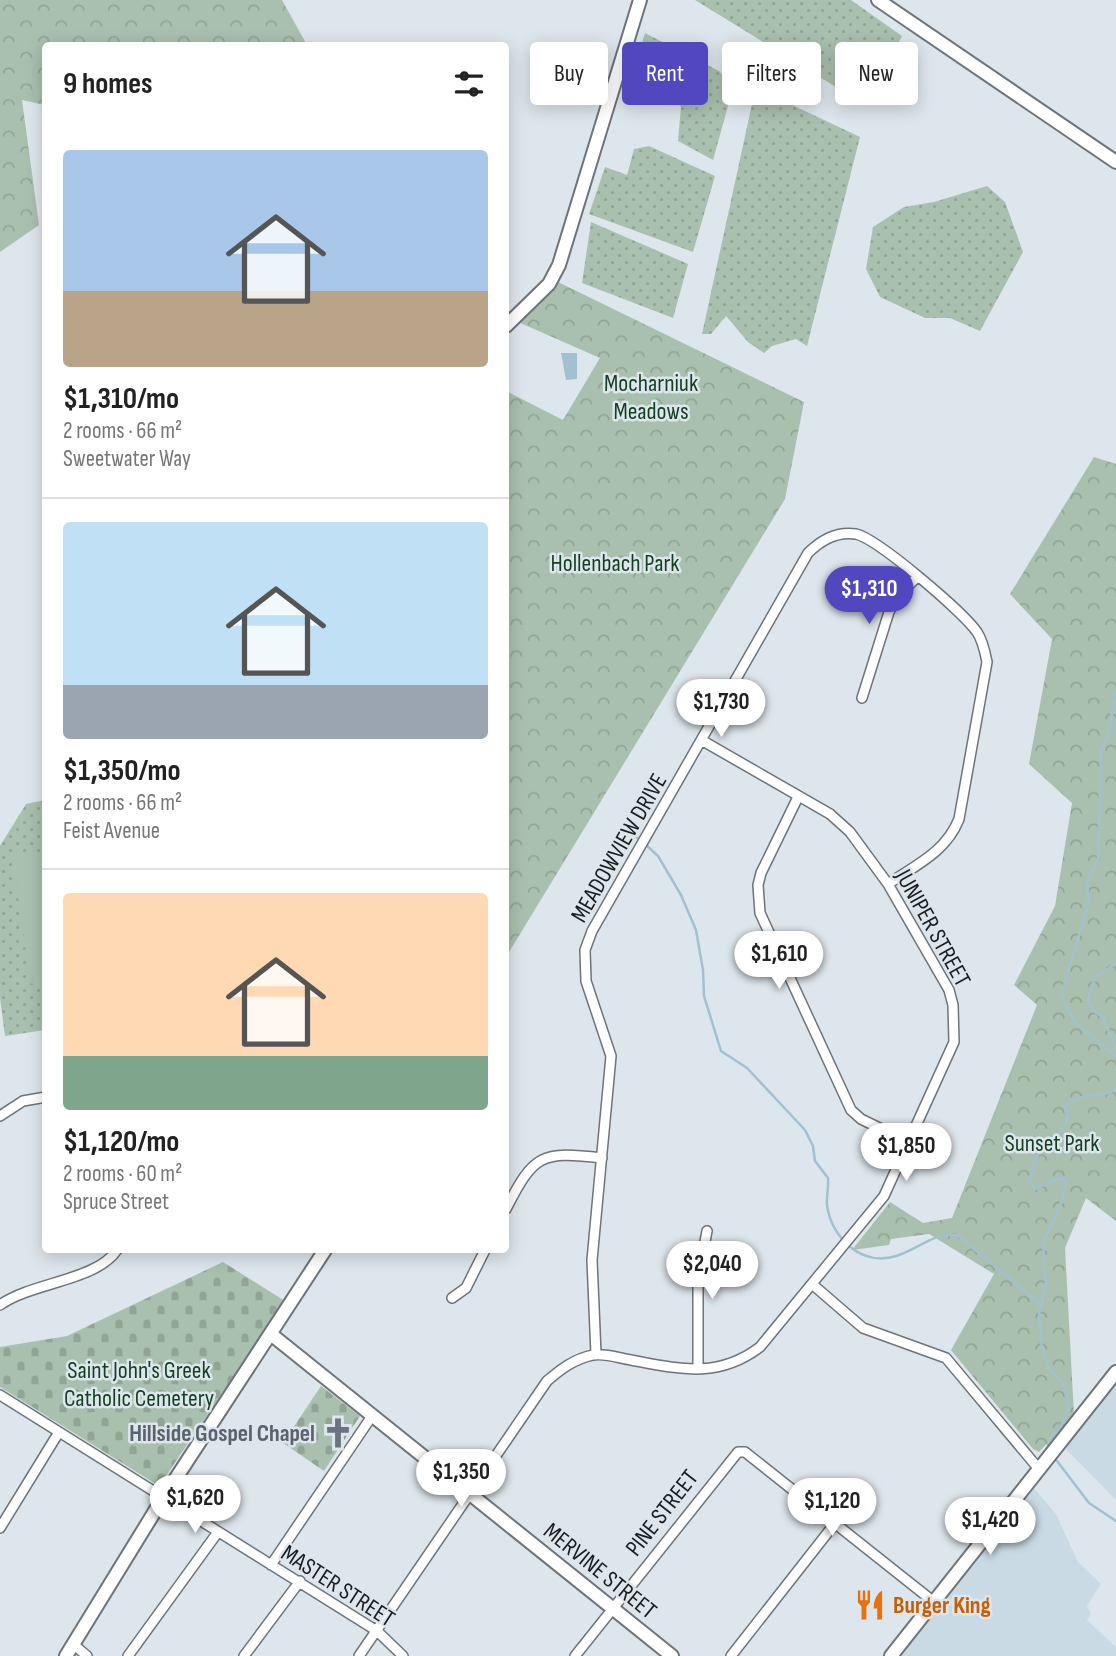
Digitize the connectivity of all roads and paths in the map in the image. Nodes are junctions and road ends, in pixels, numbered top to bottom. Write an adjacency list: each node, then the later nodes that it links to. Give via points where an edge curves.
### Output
1 (640, 0): 4 (street, via 559,265 549,284)
2 (886, 2): 3 (street)
3 (1116, 162)
4 (509, 323)
5 (917, 577): 6 (street, via 889,612); 7 (street, MEADOWVIEW DRIVE, via 886,549 858,534 836,536 817,545 808,553); 9 (street, MEADOWVIEW DRIVE, via 972,625 987,662 953,833 944,846)
6 (862, 698)
7 (703, 741): 8 (street, JUNIPER STREET); 13 (street, MEADOWVIEW DRIVE, via 585,950 586,981 611,1056)
8 (798, 797): 9 (street, JUNIPER STREET, via 830,814 850,832); 12 (street, via 761,873 760,913 851,1110)
9 (888, 884): 12 (street, JUNIPER STREET, via 942,975 953,1006 954,1042)
10 (42, 1098): 11 (street, via 23,1101)
11 (0, 1116)
12 (910, 1143): 19 (street, JUNIPER STREET, via 884,1196)
13 (602, 1158): 14 (street, via 569,1154 540,1160 521,1178); 23 (street, MEADOWVIEW DRIVE, via 592,1260)
14 (509, 1203)
15 (707, 1231): 24 (street, via 698,1278)
16 (113, 1253): 21 (street, via 93,1269 24,1291)
17 (323, 1253): 22 (street)
18 (483, 1253): 20 (street, via 466,1287)
19 (812, 1284): 24 (street, JUNIPER STREET, via 760,1347 723,1367); 29 (street, via 863,1328 946,1359)
20 (452, 1298)
21 (0, 1305)
22 (272, 1335): 27 (street, MERVINE STREET); 31 (street)
23 (596, 1354): 24 (street, JUNIPER STREET); 30 (street, via 575,1360 547,1381)
24 (698, 1369)
25 (1116, 1371): 29 (street)
26 (0, 1395): 28 (street, MASTER STREET)
27 (372, 1416): 30 (street, MERVINE STREET); 35 (street)
28 (59, 1432): 31 (street, MASTER STREET); 33 (street)
29 (1038, 1468): 37 (street)
30 (471, 1495): 38 (street, MERVINE STREET); 39 (street)
31 (163, 1498): 34 (street, MASTER STREET); 40 (street)
32 (836, 1522): 37 (street); 38 (street, PINE STREET, via 745,1452 738,1452); 48 (street)
33 (0, 1528)
34 (218, 1532): 35 (street, MASTER STREET); 42 (street)
35 (271, 1565): 36 (street, MASTER STREET)
36 (300, 1581): 39 (street, MASTER STREET); 43 (street)
37 (934, 1602): 49 (street)
38 (612, 1608): 46 (street, PINE STREET); 47 (street, MERVINE STREET)
39 (377, 1631): 44 (street); 45 (street, MASTER STREET)
40 (69, 1650): 41 (street)
41 (87, 1656)
42 (128, 1656)
43 (244, 1656)
44 (359, 1656)
45 (403, 1656)
46 (575, 1656)
47 (672, 1656)
48 (731, 1656)
49 (891, 1656)

